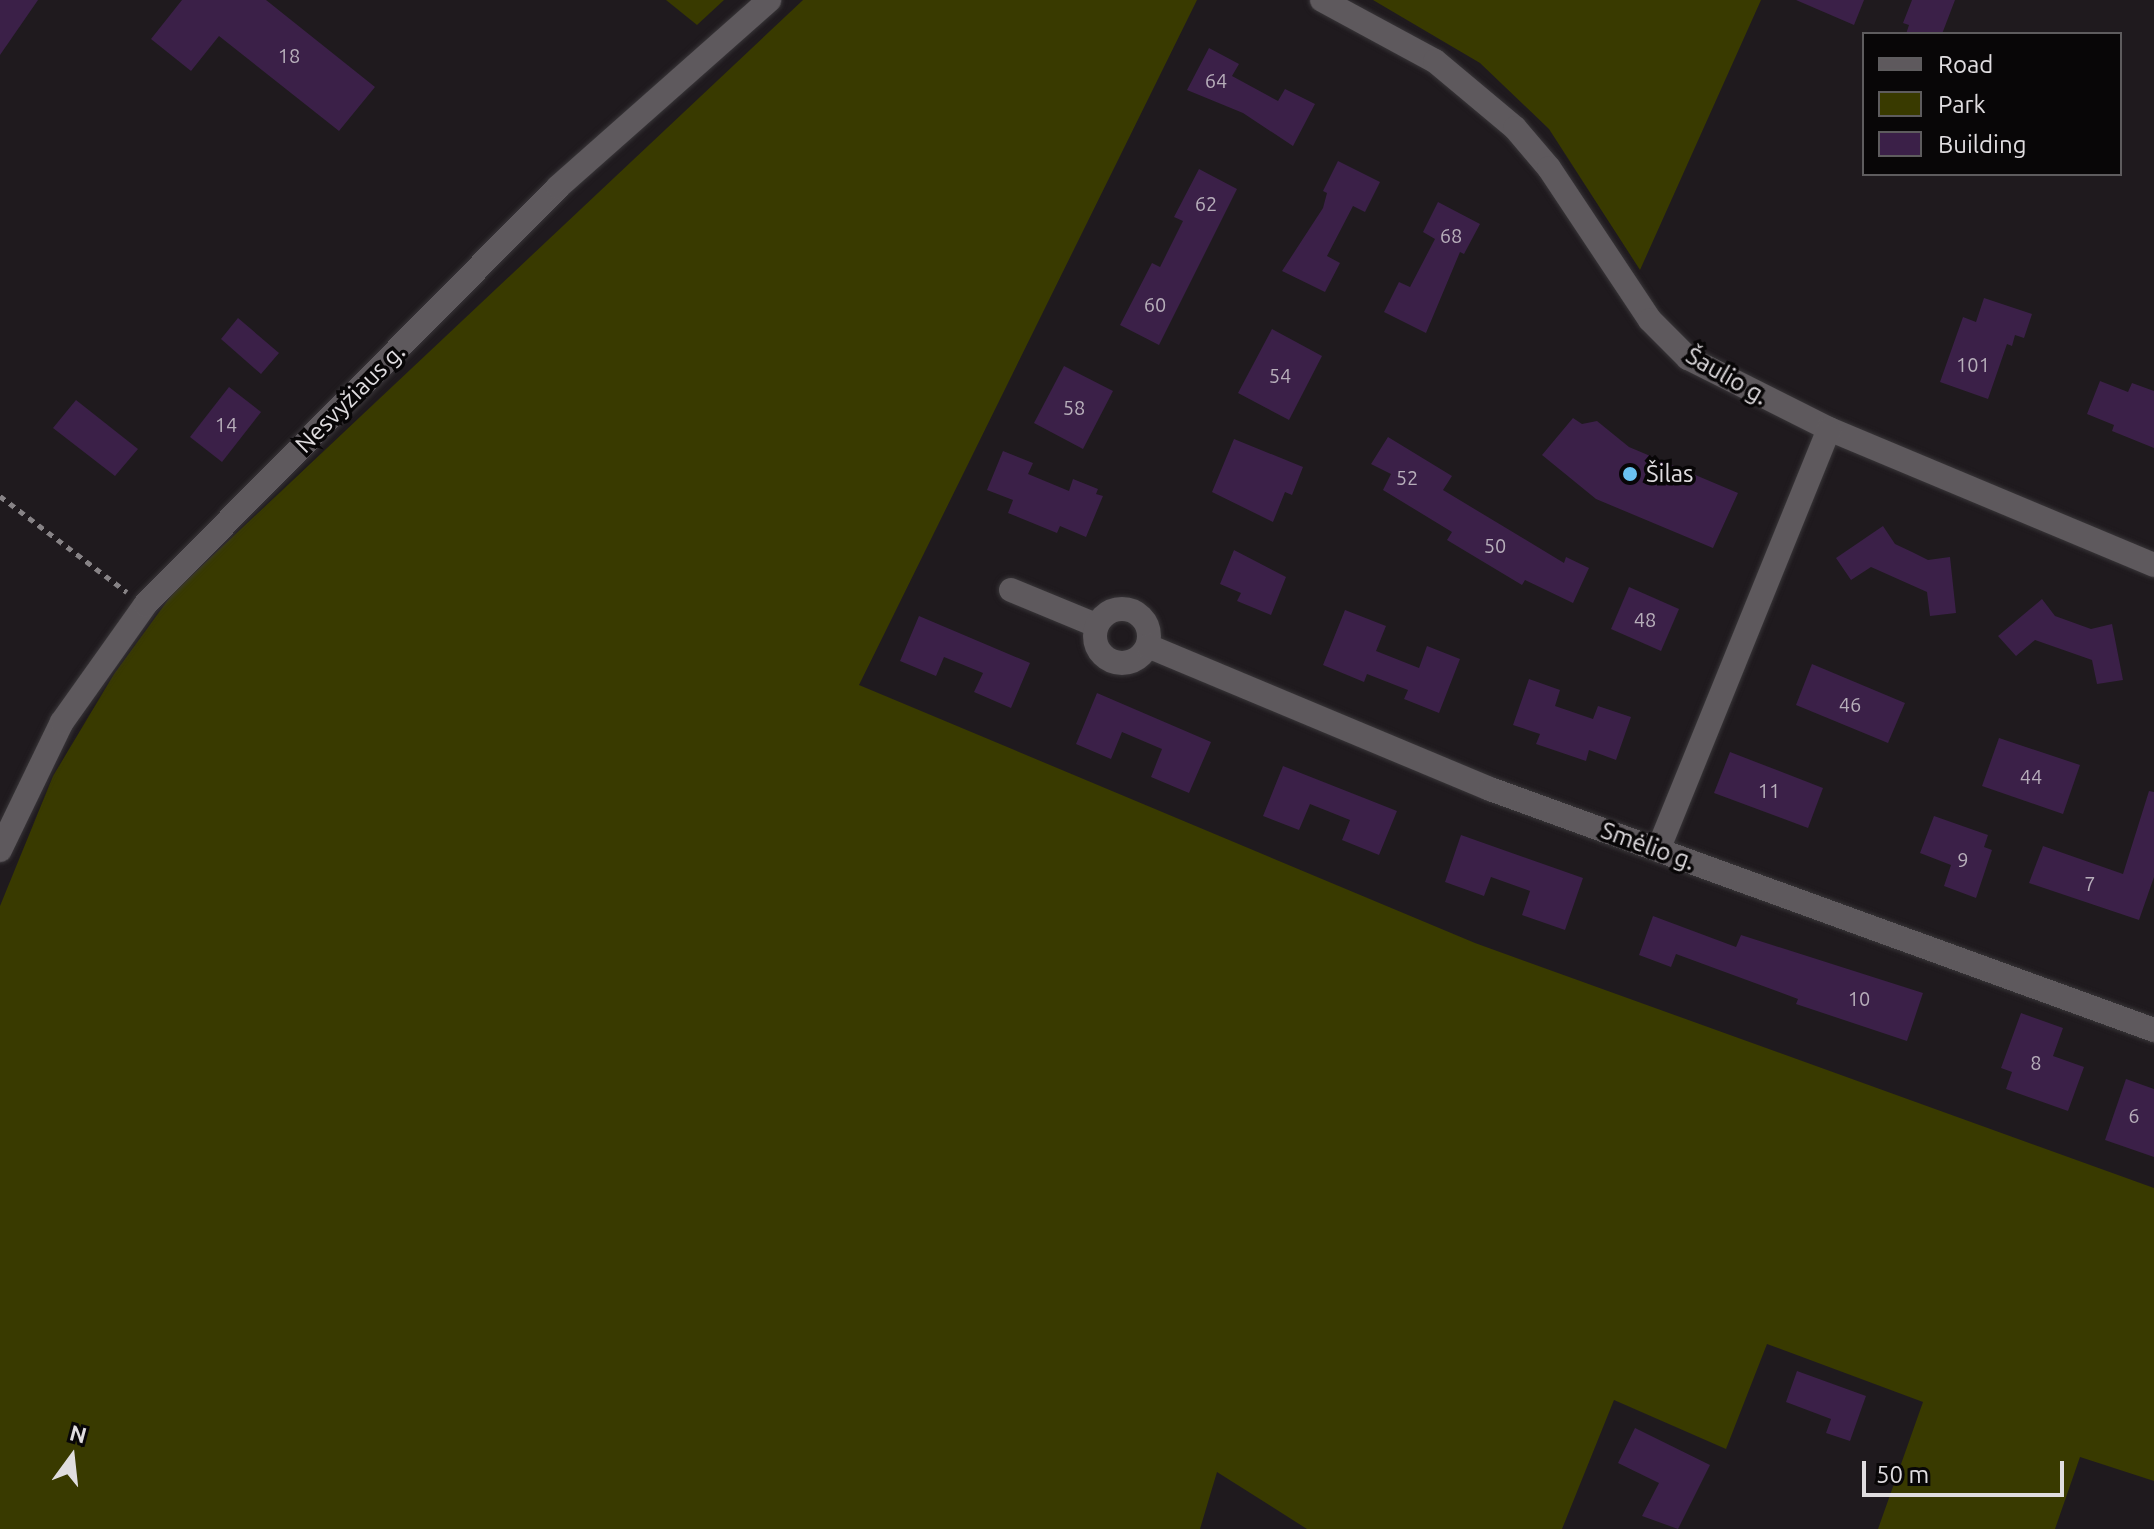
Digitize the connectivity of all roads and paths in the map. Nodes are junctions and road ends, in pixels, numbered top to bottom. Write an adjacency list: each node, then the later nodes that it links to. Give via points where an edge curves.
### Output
1 (769, 0): 7 (street, Nesvyžiaus g., via 558,187)
2 (1322, 0): 3 (street, Šaulio g., via 1435,61 1515,128 1549,168 1650,320 1688,358)
3 (1829, 429): 5 (street, Šaulio g.); 11 (street)
4 (0, 496): 7 (path)
5 (2154, 565)
6 (1011, 590): 8 (street)
7 (145, 605): 10 (street, Nesvyžiaus g., via 62,722)
8 (1096, 625): 9 (street, via 1105,614 1132,610 1149,631); 9 (street, via 1096,646 1111,662 1133,662)
9 (1148, 646): 11 (street, Smėlio g., via 1490,789)
10 (0, 850)
11 (1658, 850): 12 (street, Smėlio g.)
12 (2154, 1030)

